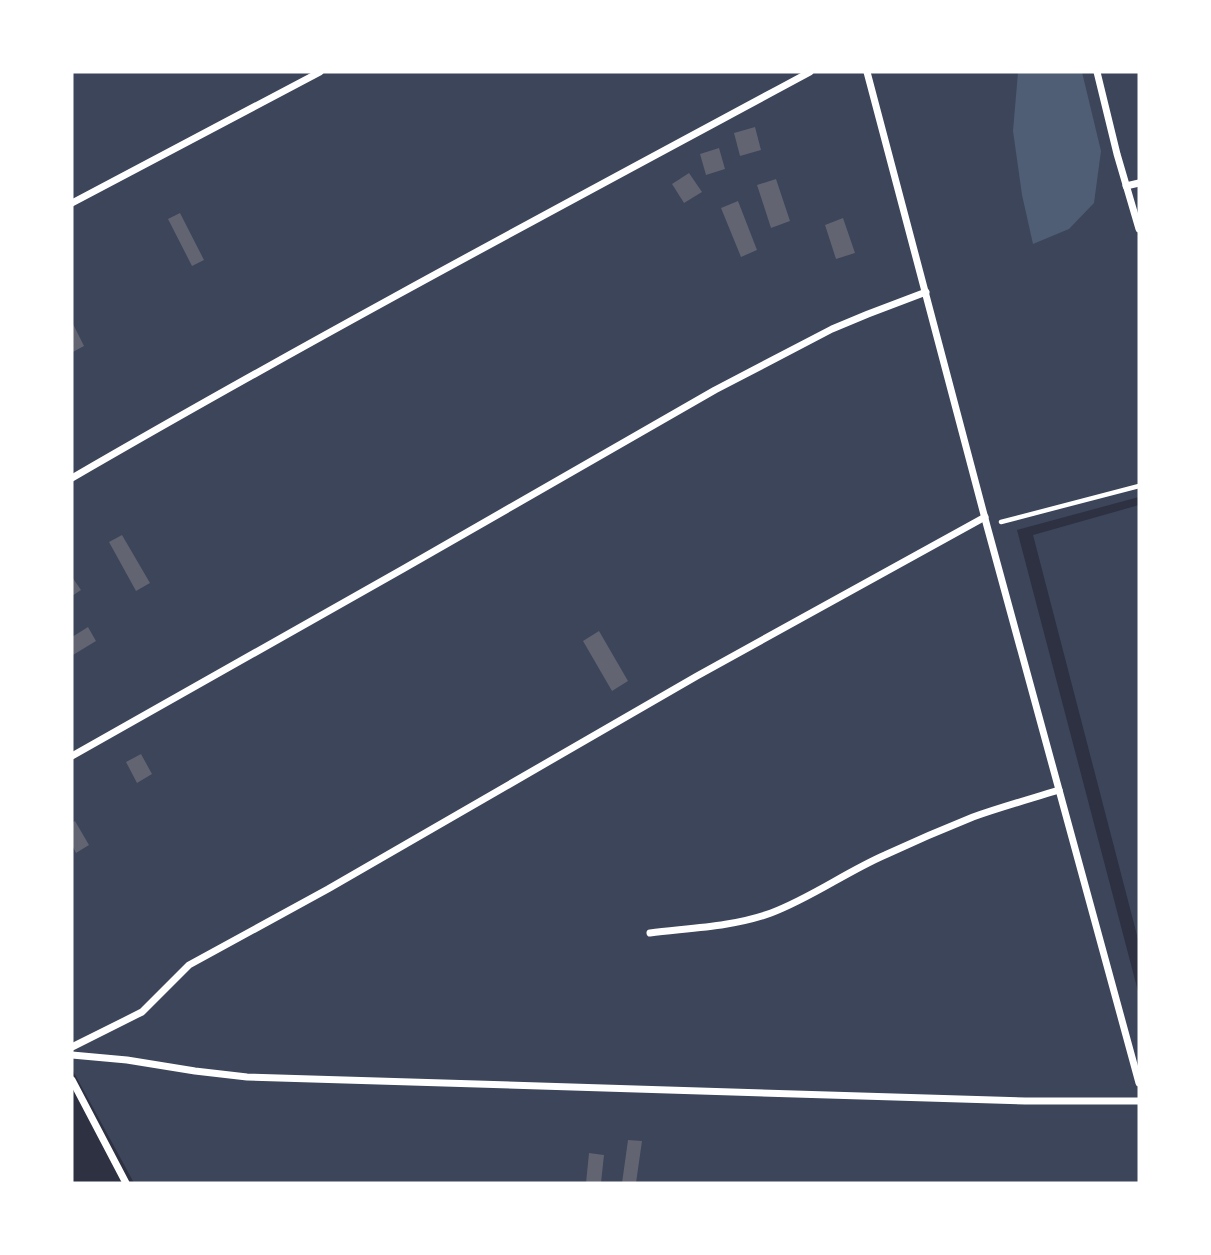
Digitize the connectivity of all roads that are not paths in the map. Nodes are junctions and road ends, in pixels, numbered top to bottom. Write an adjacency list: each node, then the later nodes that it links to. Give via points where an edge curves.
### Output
1 (320, 72): 7 (street)
2 (810, 72): 10 (street)
3 (867, 72): 9 (street)
4 (1097, 72): 6 (street)
5 (1139, 183): 6 (street)
6 (1126, 186): 8 (street)
7 (72, 203)
8 (1139, 229)
9 (926, 292): 11 (street); 12 (street, via 832,330 715,390)
10 (72, 478)
11 (985, 517): 13 (street); 15 (street, via 188,965 142,1012)
12 (72, 756)
13 (1059, 790): 14 (street, via 973,817 886,854 771,913 720,925); 18 (street)
14 (650, 933)
15 (72, 1048)
16 (72, 1055): 19 (street, via 247,1077)
17 (72, 1080): 20 (street)
18 (1139, 1083)
19 (1139, 1101)
20 (126, 1183)

